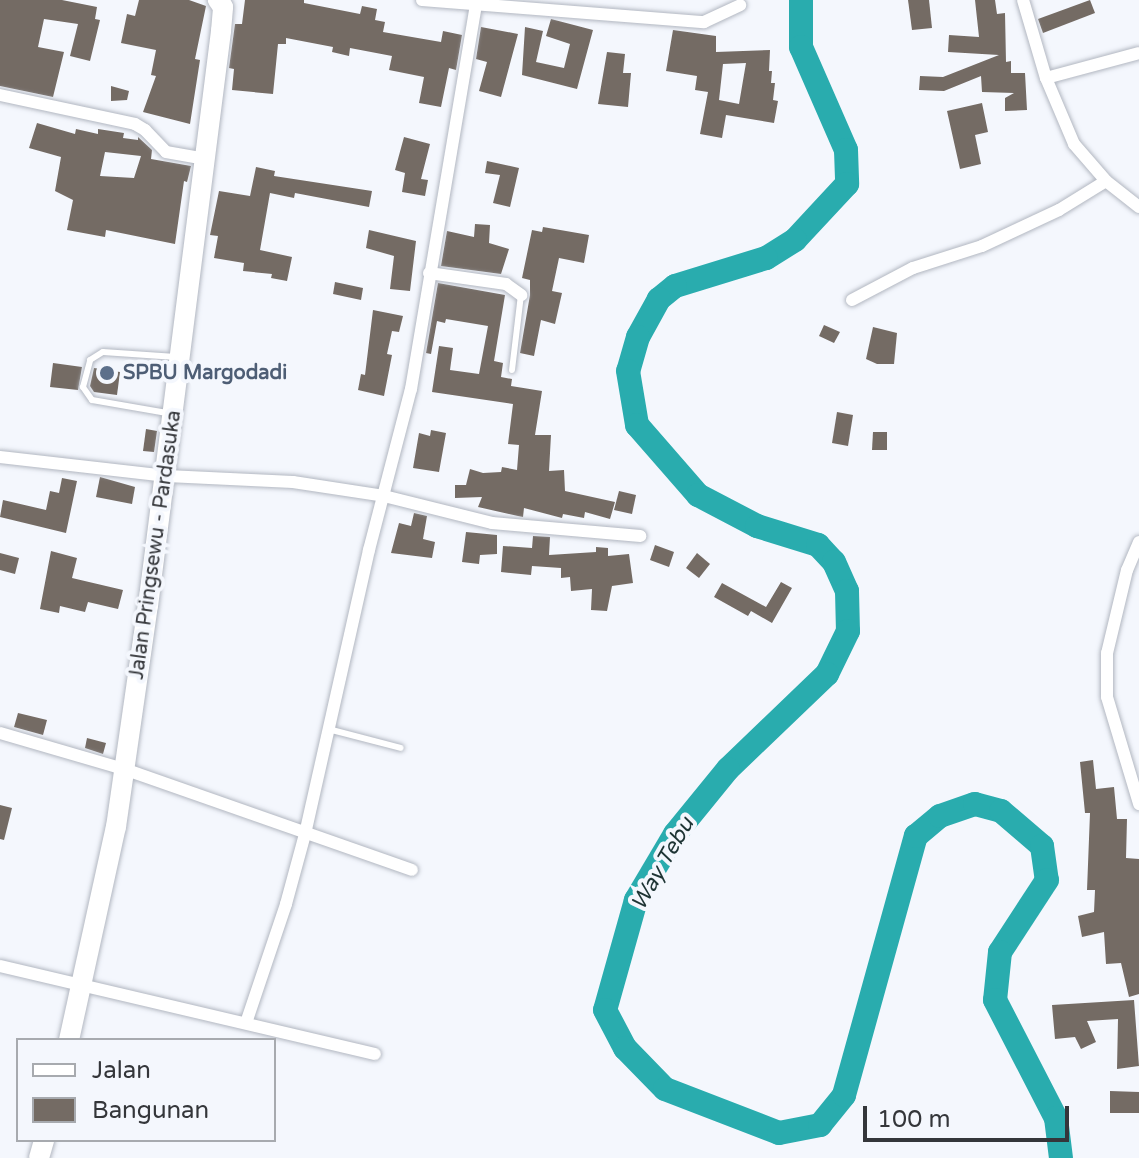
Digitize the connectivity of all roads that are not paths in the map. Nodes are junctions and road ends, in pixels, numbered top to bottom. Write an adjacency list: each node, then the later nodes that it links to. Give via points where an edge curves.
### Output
1 (218, 0): 10 (main road, Jalan Pringsewu - Pardasuka, via 223,7 221,31)
2 (422, 0): 4 (street)
3 (1023, 0): 8 (street)
4 (476, 3): 6 (street); 13 (street)
5 (740, 5): 6 (street, via 704,22)
6 (551, 6)
7 (1139, 53): 8 (street)
8 (1046, 78): 11 (street, via 1074,144)
9 (0, 95): 10 (street, via 135,124 166,152)
10 (204, 159): 16 (main road, Jalan Pringsewu - Pardasuka)
11 (1106, 181): 12 (street); 15 (street, via 995,240 913,268)
12 (1139, 207)
13 (429, 273): 14 (street, via 506,284); 21 (street, via 411,389)
14 (521, 295): 17 (lane)
15 (852, 300)
16 (181, 357): 18 (main road, Jalan Pringsewu - Pardasuka); 18 (lane, via 103,352 90,360 83,387 92,400)
17 (512, 370)
18 (175, 414): 20 (main road, Jalan Pringsewu - Pardasuka)
19 (0, 457): 20 (street)
20 (167, 476): 21 (street, via 293,482); 27 (main road, Jalan Pringsewu - Pardasuka)
21 (384, 496): 22 (street, via 492,523); 24 (street)
22 (640, 536)
23 (1139, 542): 28 (street, via 1107,653 1107,697)
24 (328, 729): 26 (lane); 29 (street)
25 (0, 733): 27 (street)
26 (401, 748)
27 (124, 769): 29 (street); 32 (main road, Jalan Pringsewu - Pardasuka)
28 (1139, 804)
29 (305, 834): 30 (street); 33 (street)
30 (412, 870)
31 (0, 966): 32 (street)
32 (84, 985): 33 (street); 34 (main road, Jalan Pringsewu - Pardasuka)
33 (246, 1023): 35 (street)
34 (70, 1038)
35 (375, 1054)

